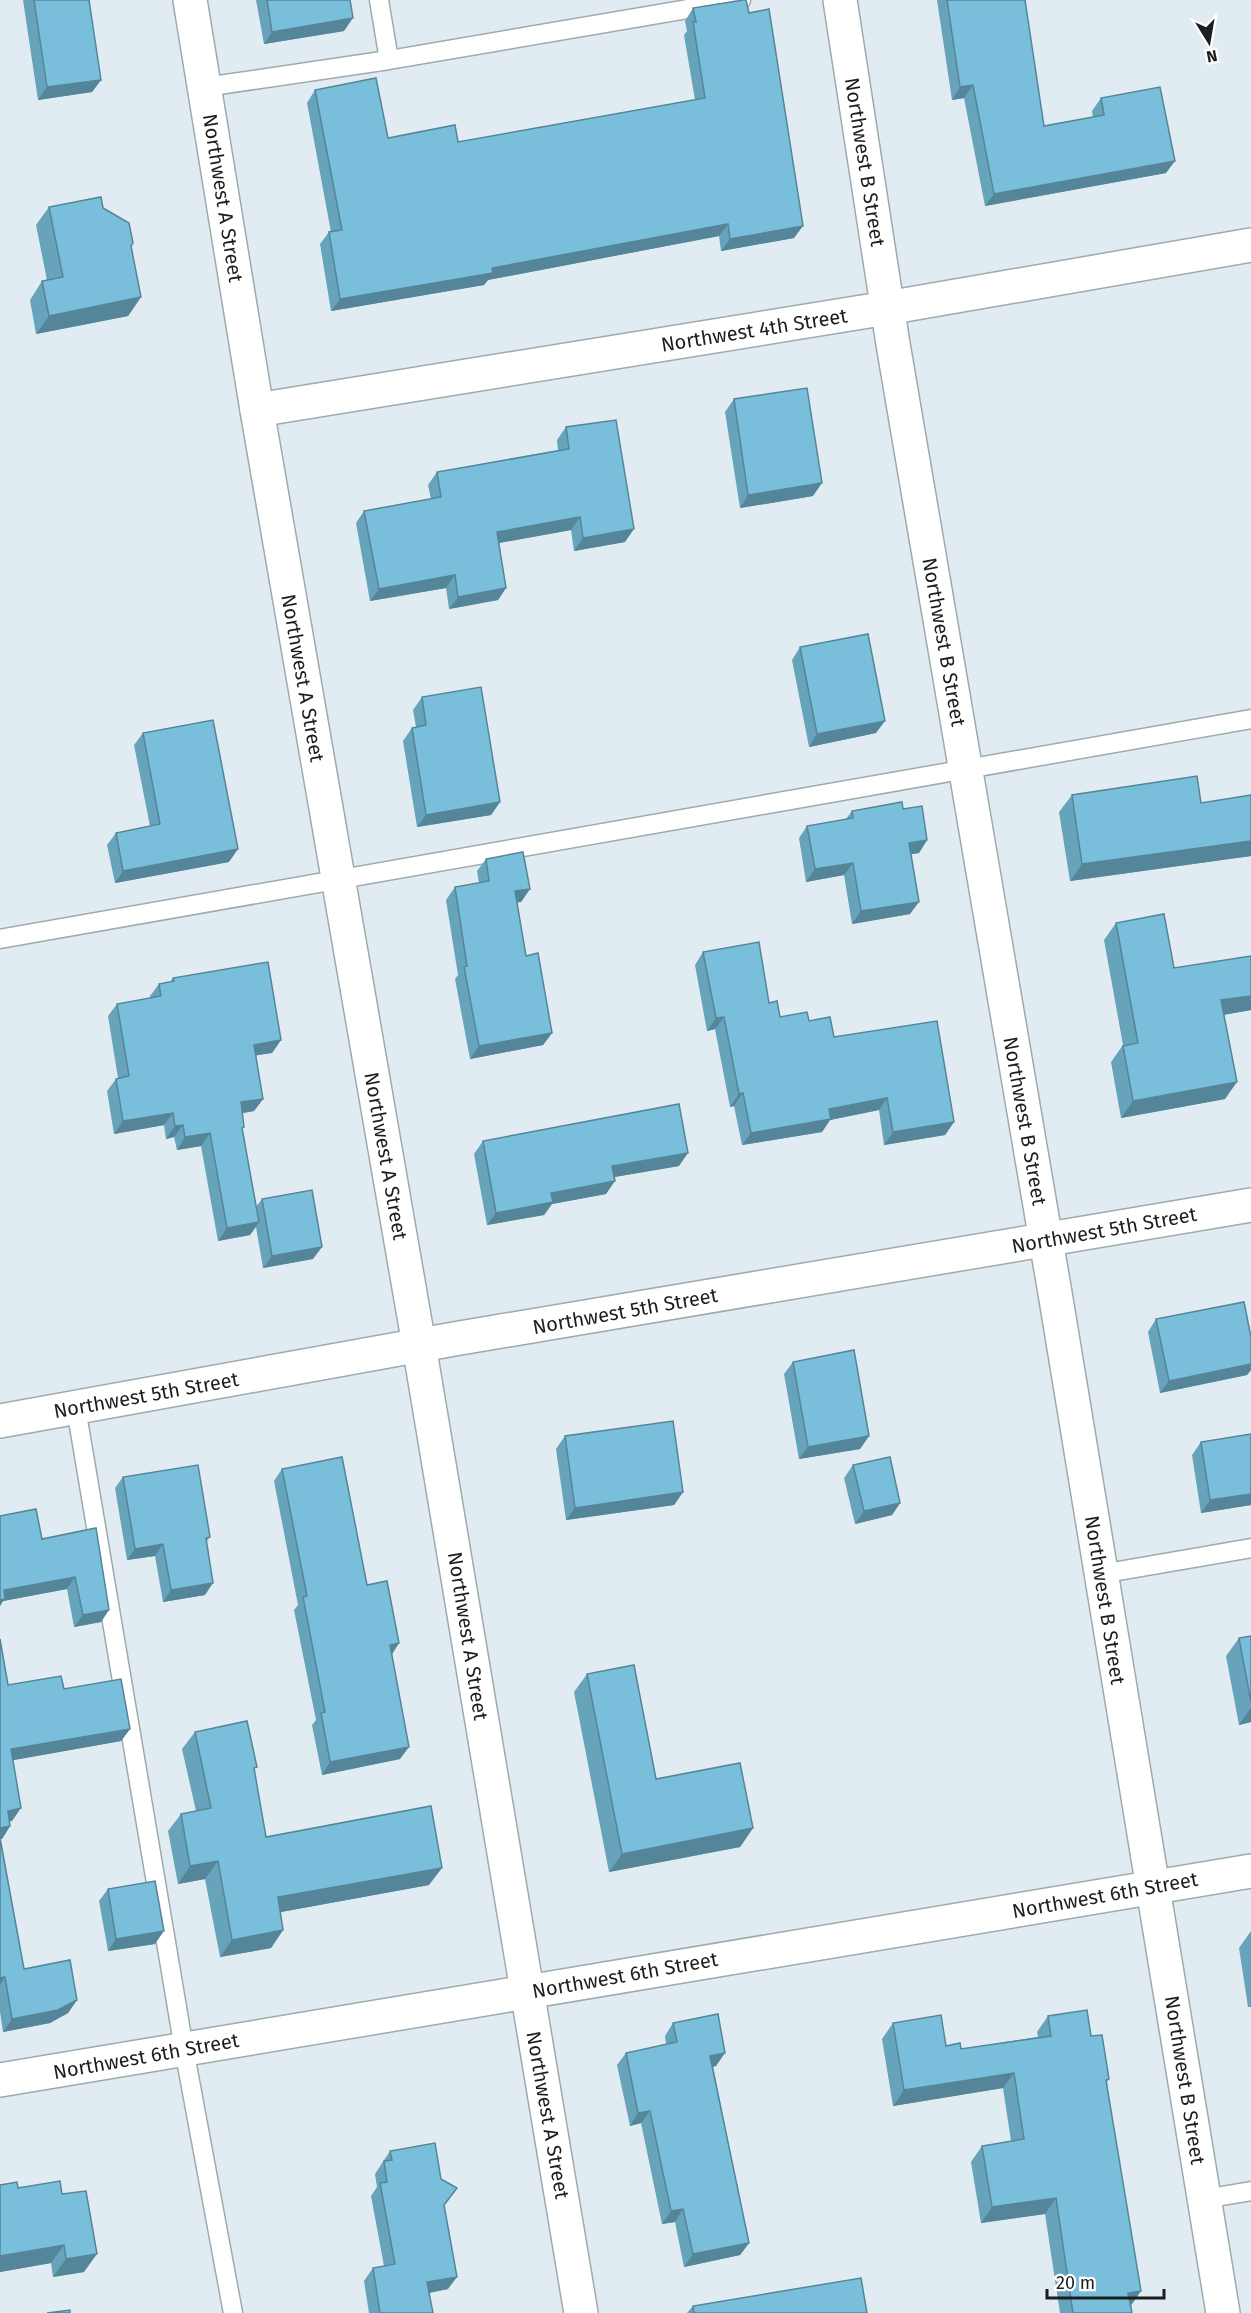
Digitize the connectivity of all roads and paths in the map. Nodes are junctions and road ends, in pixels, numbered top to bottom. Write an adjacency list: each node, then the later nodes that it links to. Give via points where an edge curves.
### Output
1 (190, 0): 6 (street, Northwest A Street)
2 (379, 0): 5 (lane)
3 (741, 0): 5 (lane)
4 (840, 0): 8 (street, Northwest B Street)
5 (389, 60): 6 (lane)
6 (206, 87): 9 (street, Northwest A Street)
7 (1251, 245): 8 (street, Northwest 4th Street)
8 (887, 308): 9 (street, Northwest 4th Street); 11 (street, Northwest B Street)
9 (257, 410): 12 (street, Northwest A Street)
10 (1251, 719): 11 (lane)
11 (965, 769): 12 (lane); 15 (street, Northwest B Street)
12 (338, 879): 13 (lane); 16 (street, Northwest A Street)
13 (0, 939)
14 (1251, 1205): 15 (street, Northwest 5th Street)
15 (1045, 1240): 16 (street, Northwest 5th Street); 20 (street, Northwest B Street)
16 (419, 1345): 17 (street, Northwest 5th Street); 23 (street, Northwest A Street)
17 (76, 1408): 18 (street, Northwest 5th Street); 24 (lane)
18 (0, 1421)
19 (1251, 1548): 20 (lane)
20 (1101, 1574): 22 (street, Northwest B Street)
21 (1251, 1870): 22 (street, Northwest 6th Street)
22 (1153, 1887): 23 (street, Northwest 6th Street); 27 (street, Northwest B Street)
23 (527, 1992): 24 (street, Northwest 6th Street); 29 (street, Northwest A Street)
24 (184, 2049): 25 (street, Northwest 6th Street); 28 (lane)
25 (0, 2080)
26 (1251, 2191): 27 (lane)
27 (1204, 2199): 30 (street, Northwest B Street)
28 (233, 2313)
29 (581, 2313)
30 (1223, 2313)

